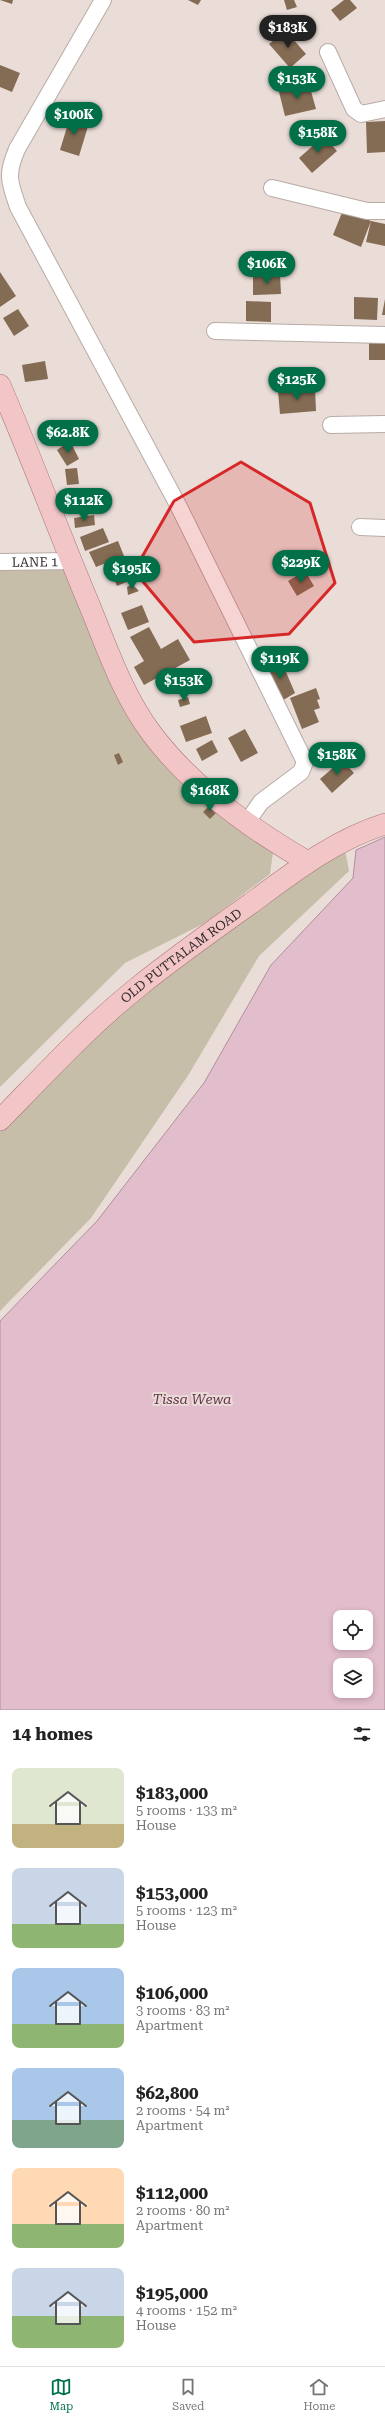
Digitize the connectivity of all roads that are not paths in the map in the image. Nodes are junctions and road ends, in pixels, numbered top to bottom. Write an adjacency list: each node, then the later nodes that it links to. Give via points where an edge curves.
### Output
1 (103, 0): 15 (street, via 17,149 10,167 10,182 18,207 178,506 305,762 301,772 260,802)
2 (328, 52): 3 (street, via 354,109 361,114)
3 (385, 109)
4 (272, 188): 5 (street, via 367,211)
5 (385, 211)
6 (215, 331): 7 (street)
7 (385, 334)
8 (0, 385): 13 (main road)
9 (385, 424): 10 (street)
10 (331, 425)
11 (360, 527): 12 (street)
12 (385, 528)
13 (71, 561): 14 (street, LANE 1); 15 (main road, via 119,677 145,724 186,771)
14 (0, 562)
15 (247, 822): 17 (main road)
16 (385, 824): 17 (main road, OLD PUTTALAM ROAD, via 350,838)
17 (308, 862): 18 (main road, OLD PUTTALAM ROAD, via 138,987 85,1033)
18 (0, 1120)

